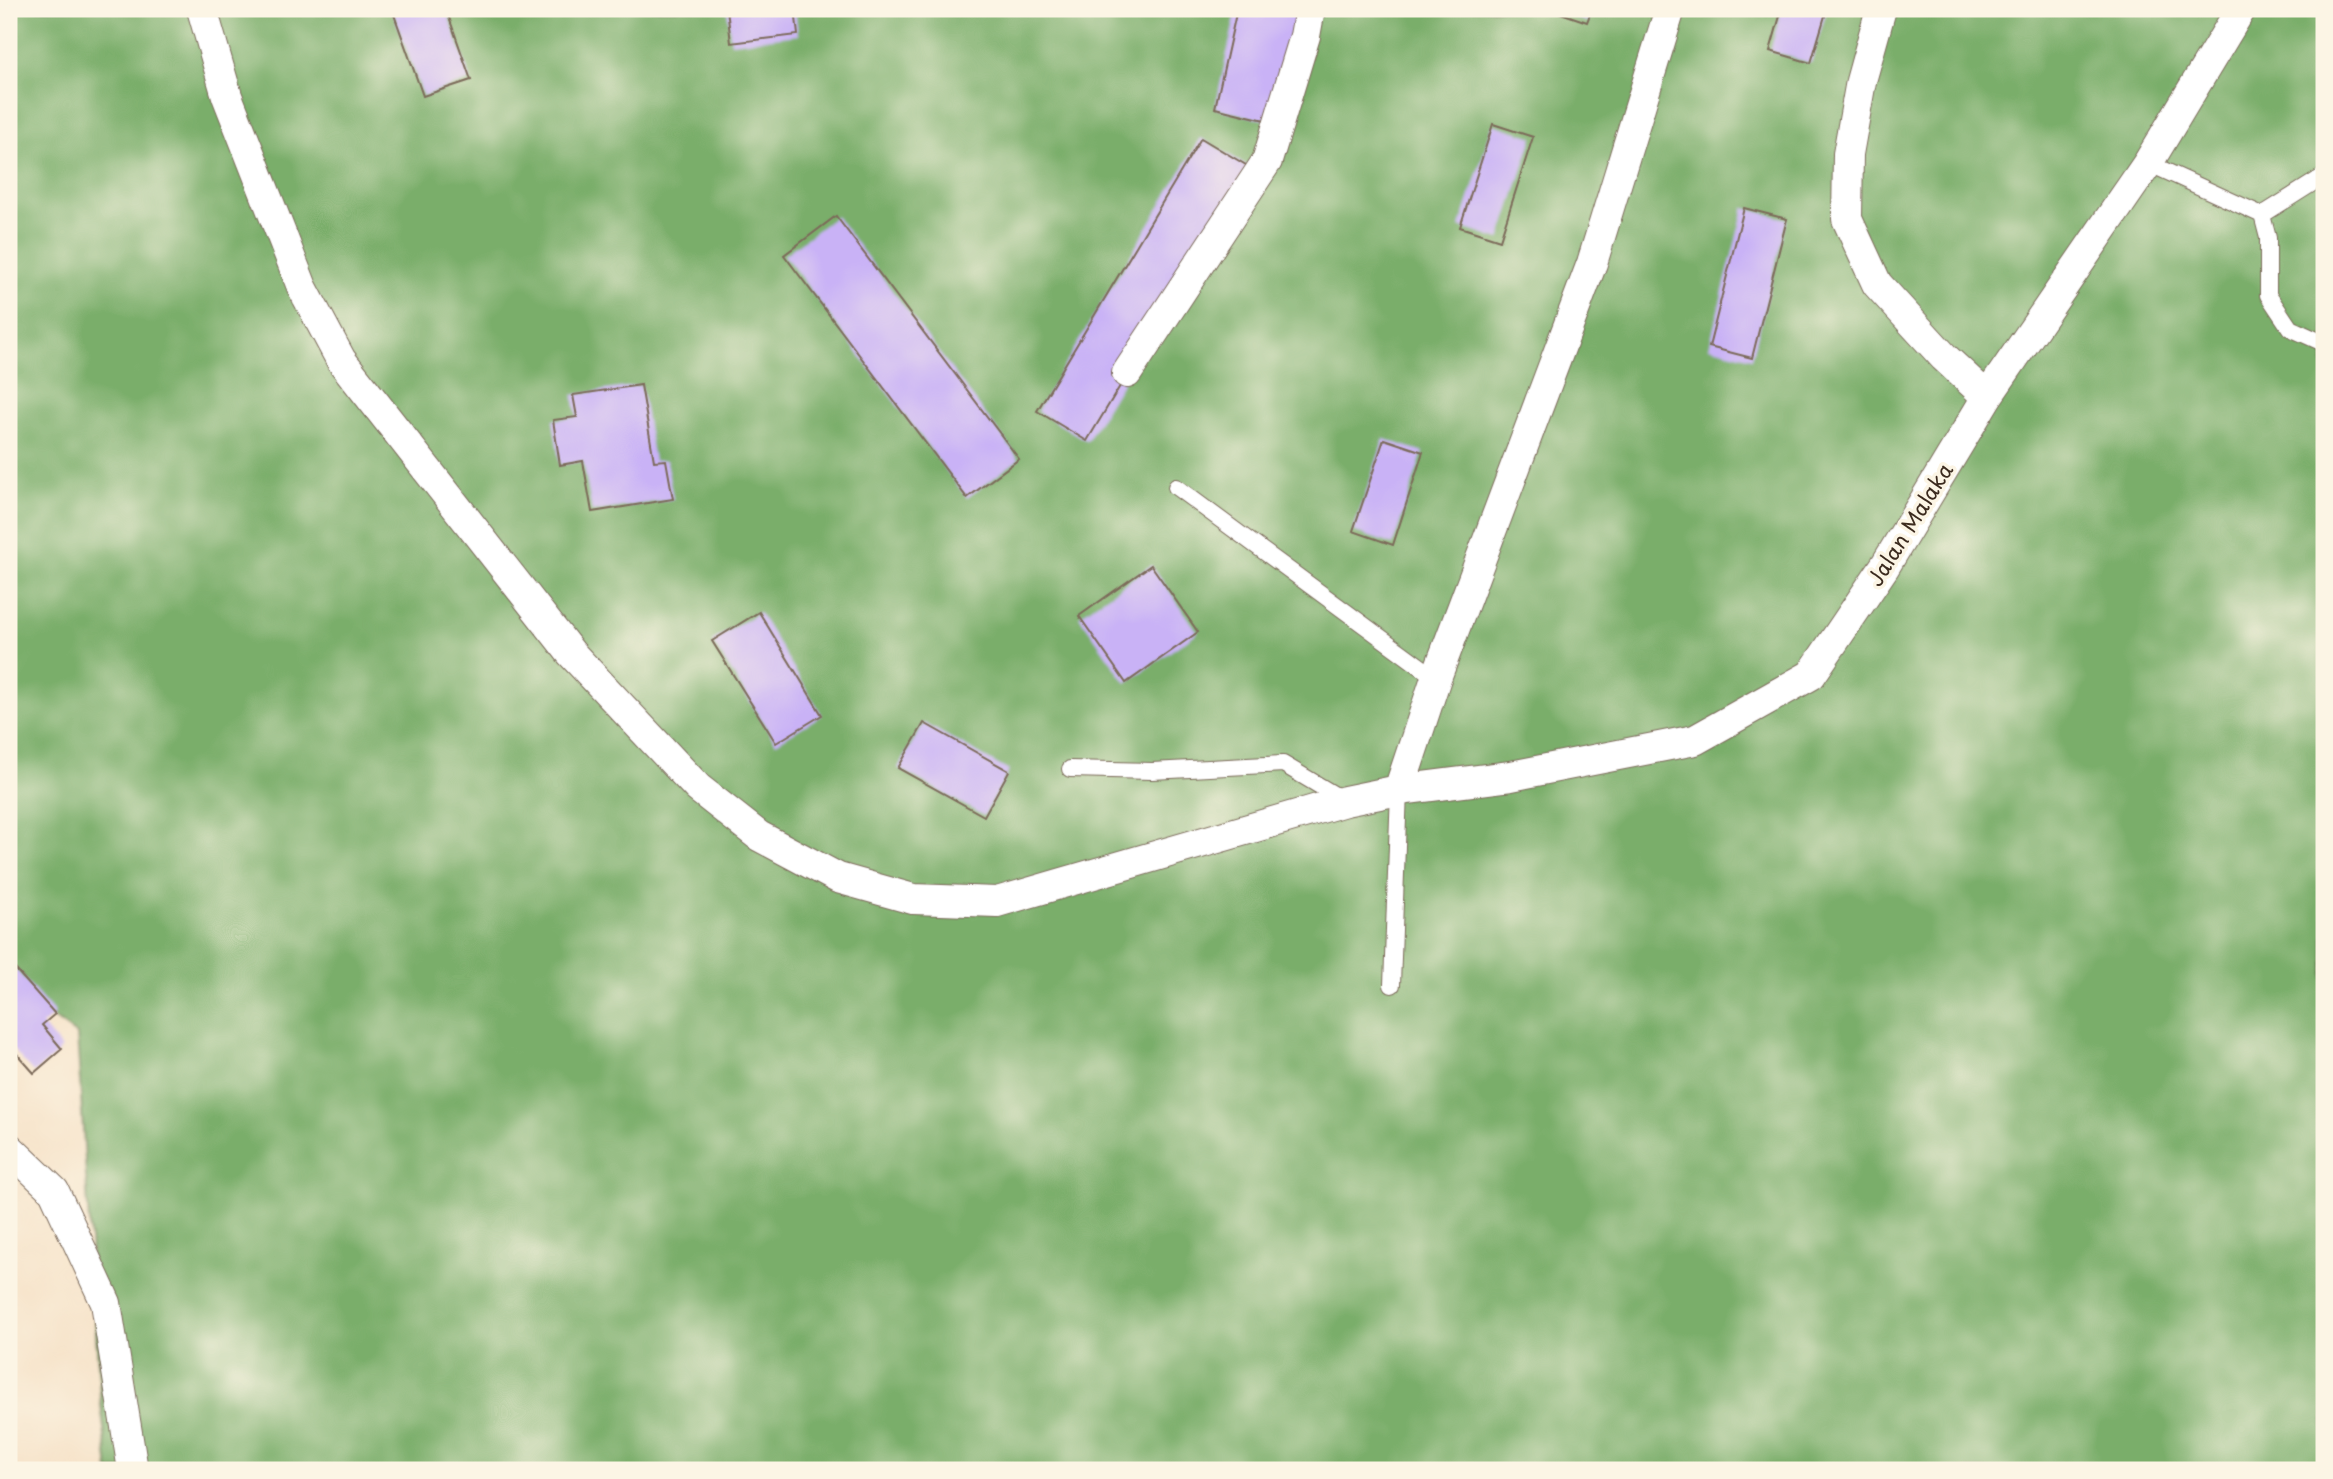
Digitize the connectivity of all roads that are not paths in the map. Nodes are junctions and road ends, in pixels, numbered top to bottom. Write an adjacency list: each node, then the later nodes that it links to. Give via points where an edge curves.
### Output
1 (202, 9): 16 (street, Jalan Malaka, via 227,96 302,286 341,360 571,653 698,788 759,836 838,878 913,898 997,902)
2 (1310, 9): 10 (street, via 1267,161)
3 (1670, 9): 13 (street, via 1592,263)
4 (1881, 9): 11 (street, via 1848,153 1847,219 1877,284)
5 (2241, 9): 6 (street, Jalan Malaka)
6 (2148, 163): 8 (lane); 11 (street, Jalan Malaka)
7 (2324, 176): 8 (lane)
8 (2262, 215): 9 (lane, via 2268,239 2268,295 2290,328)
9 (2324, 341)
10 (1127, 373)
11 (1987, 397): 15 (street, Jalan Malaka, via 1885,566 1811,675 1695,740 1510,776)
12 (1176, 487): 13 (lane)
13 (1436, 678): 15 (street)
14 (1070, 769): 16 (lane, via 1152,771 1283,764)
15 (1399, 790): 16 (street, Jalan Malaka); 17 (lane)
16 (1345, 801)
17 (1392, 985)
18 (9, 1148): 19 (street, via 54,1191 106,1303)
19 (133, 1470)

